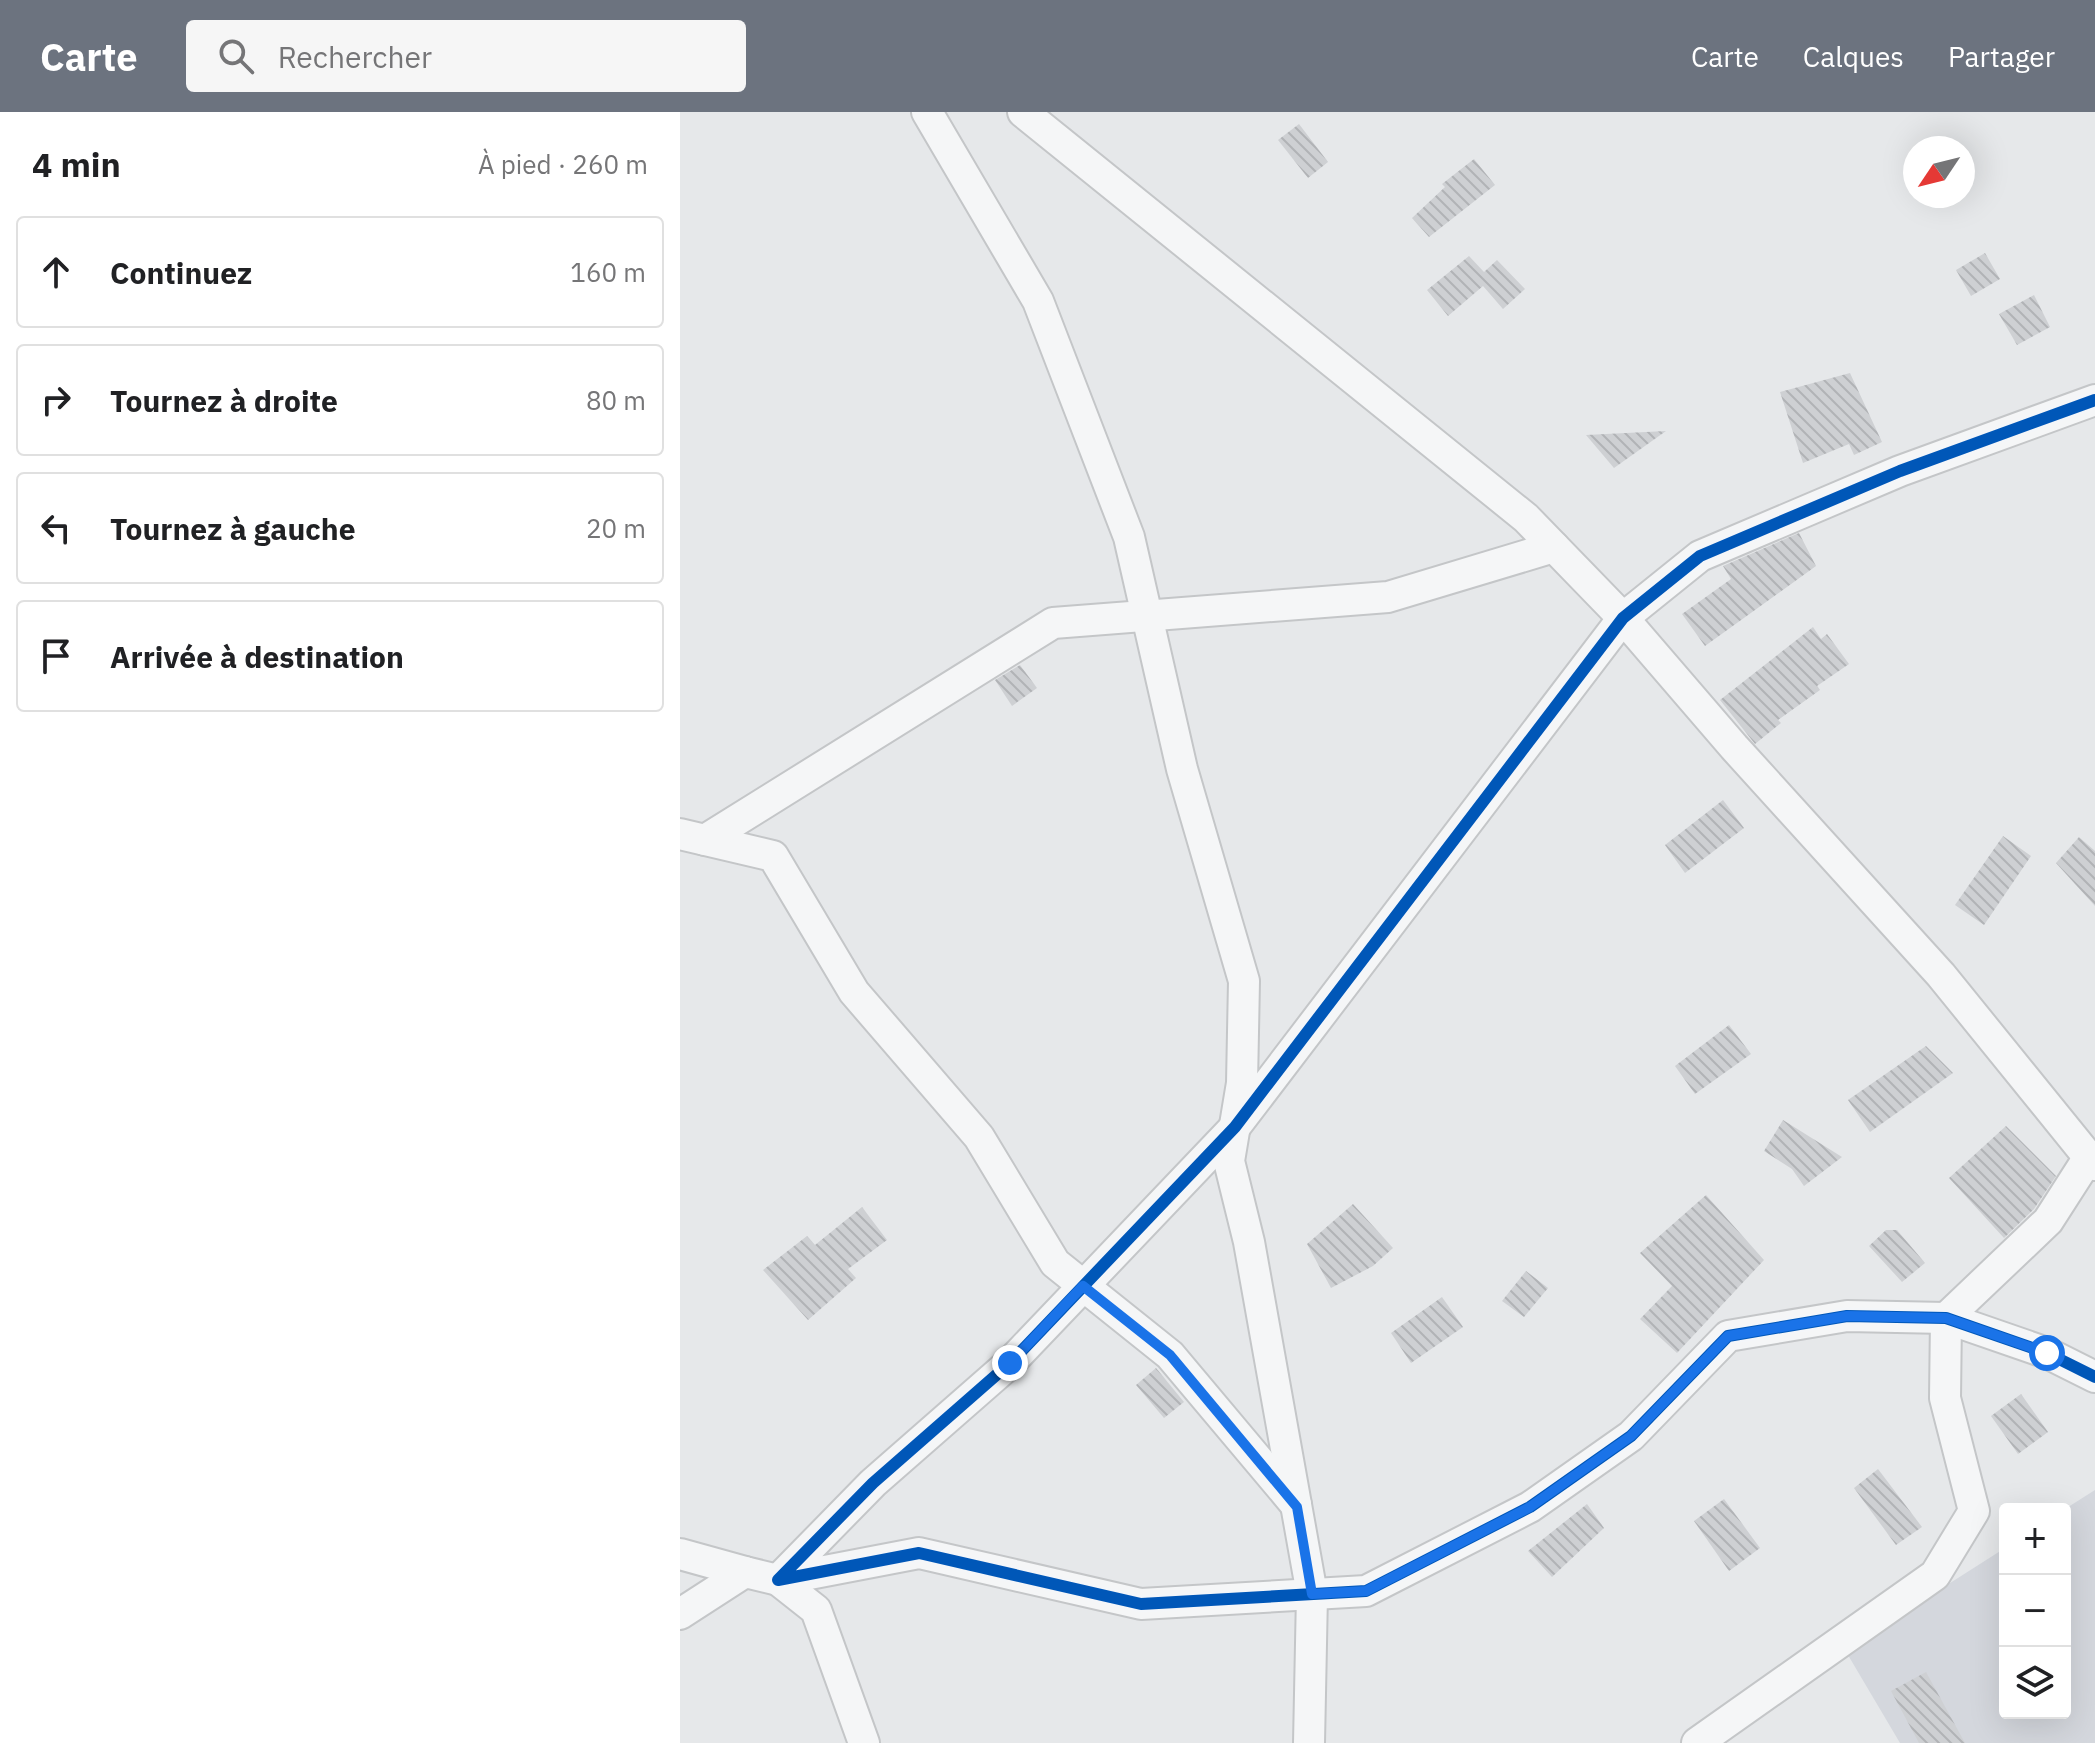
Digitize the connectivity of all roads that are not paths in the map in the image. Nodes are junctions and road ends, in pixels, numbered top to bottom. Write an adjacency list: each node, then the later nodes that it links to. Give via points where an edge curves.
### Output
1 (927, 112): 5 (street, via 1038,301 1129,537)
2 (1023, 112): 4 (street, via 1526,518)
3 (2095, 400): 6 (street, via 1900,471 1700,556)
4 (1554, 547): 5 (street, via 1388,597); 6 (street)
5 (1148, 614): 7 (street, via 1053,623); 8 (street, via 1182,769 1244,981 1242,1083)
6 (1623, 618): 8 (street); 9 (street, via 1941,975)
7 (692, 837): 10 (street, via 773,856 854,992 979,1137 1055,1263)
8 (1235, 1127): 10 (street); 13 (street, via 1229,1161 1249,1242)
9 (2092, 1161): 11 (street, via 2048,1221)
10 (1083, 1286): 13 (street, via 1170,1355); 16 (street, via 1010,1363 873,1483)
11 (1946, 1318): 12 (street, via 2047,1353); 17 (street, via 1847,1316 1728,1336 1631,1436 1530,1507 1366,1591); 21 (street, via 1945,1398 1974,1511 1935,1575)
12 (2095, 1377)
13 (1297, 1507): 17 (street)
14 (680, 1554): 15 (street)
15 (745, 1572): 16 (street); 18 (street)
16 (778, 1580): 17 (street, via 919,1553 1141,1604); 19 (street, via 816,1610)
17 (1312, 1594): 20 (street)
18 (680, 1614)
19 (864, 1743)
20 (1309, 1743)
21 (1697, 1743)

